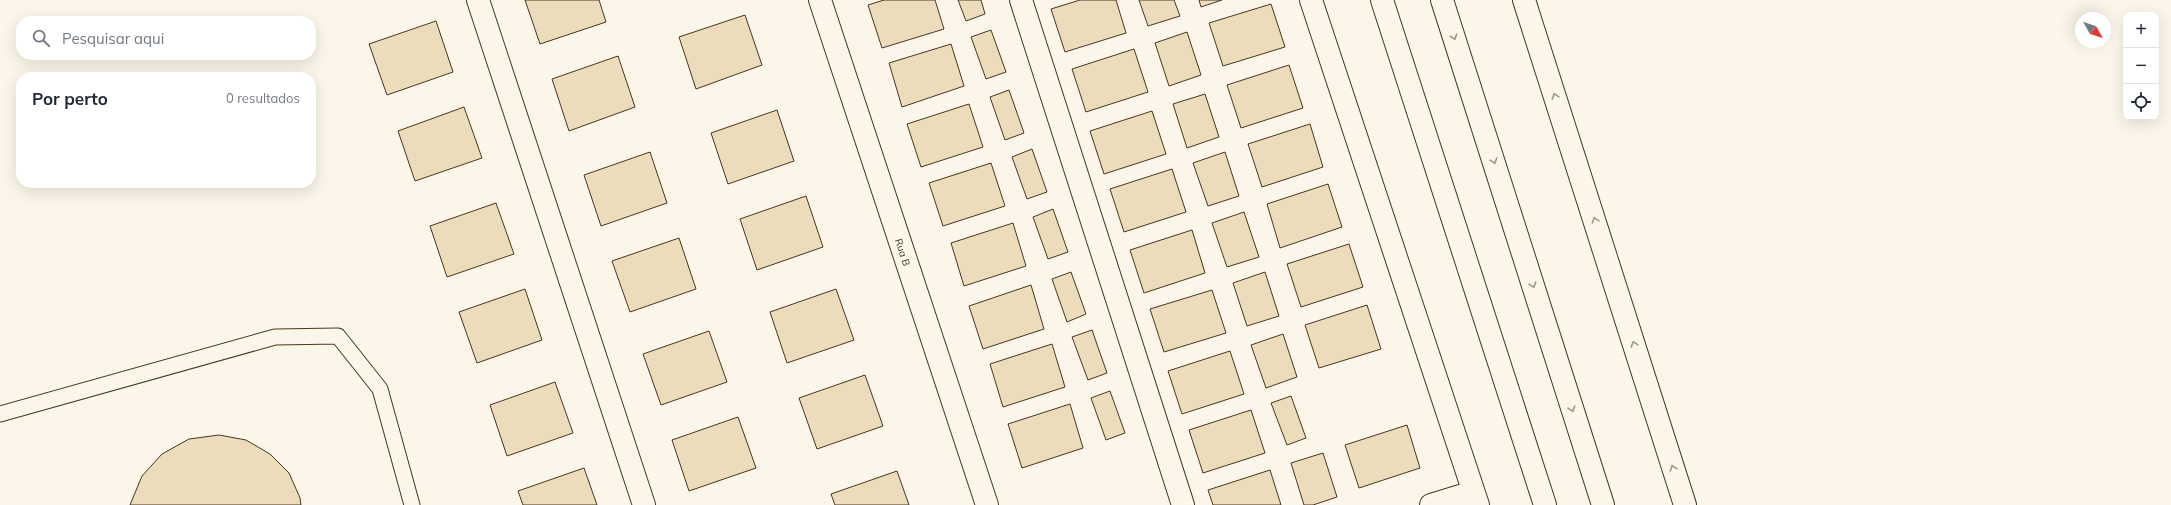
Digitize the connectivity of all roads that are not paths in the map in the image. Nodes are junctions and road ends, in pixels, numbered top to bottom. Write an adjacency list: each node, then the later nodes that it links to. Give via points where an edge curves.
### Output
1 (478, 0): 11 (street)
2 (820, 0): 12 (street, Rua B)
3 (1021, 0): 13 (street)
4 (1311, 0): 9 (street)
5 (1382, 0): 15 (street)
6 (1442, 0): 16 (street, one-way to 16)
7 (1524, 0): 17 (street, one-way to 7)
8 (0, 414): 10 (lane, via 275,337 338,336 380,389)
9 (1476, 498): 14 (street)
10 (412, 505)
11 (644, 505)
12 (987, 505)
13 (1183, 505)
14 (1432, 505)
15 (1544, 505)
16 (1603, 505)
17 (1685, 505)

